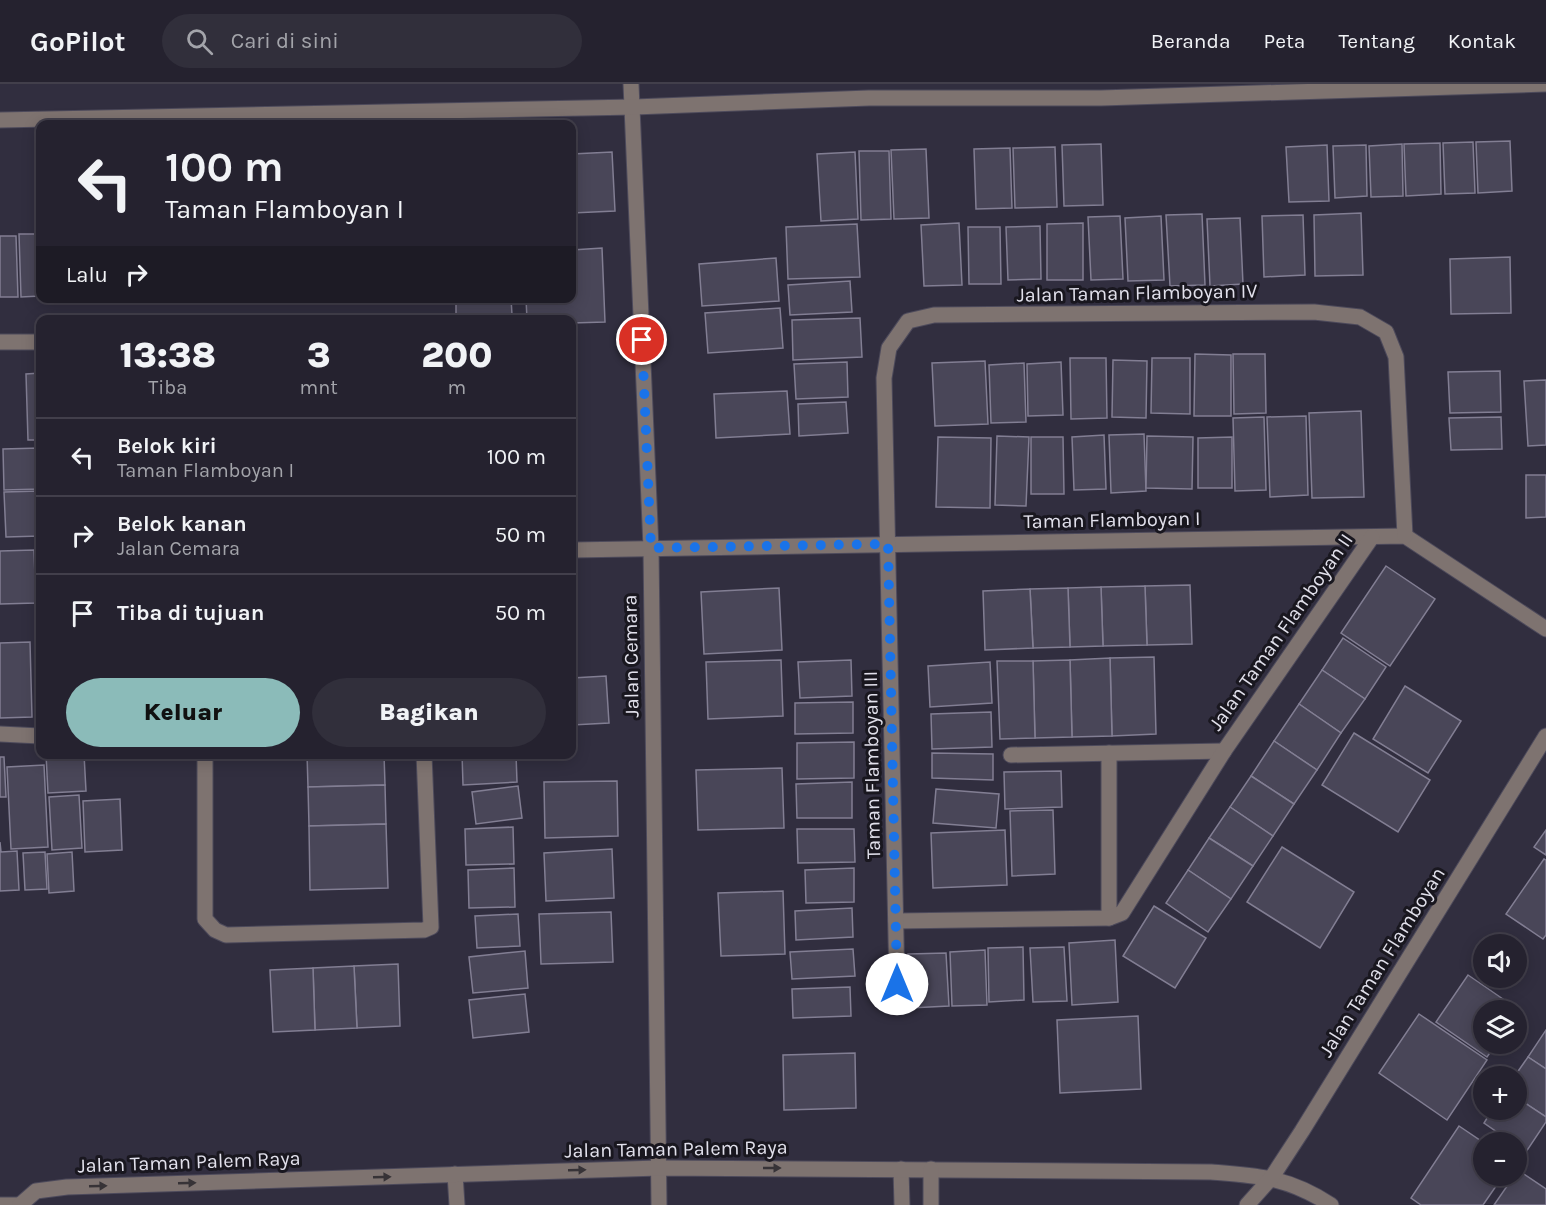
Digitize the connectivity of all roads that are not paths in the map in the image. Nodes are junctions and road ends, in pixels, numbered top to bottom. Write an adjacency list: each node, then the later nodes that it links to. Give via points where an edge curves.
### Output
1 (631, 84): 5 (street, Jalan Cemara)
2 (1546, 84): 4 (street)
3 (869, 91): 4 (street); 5 (street)
4 (1100, 91)
5 (634, 107): 6 (street); 12 (street, Jalan Cemara)
6 (0, 120)
7 (0, 342): 8 (street)
8 (36, 342)
9 (1405, 536): 10 (street, Taman Flamboyan I); 11 (street, Jalan Taman Flamboyan IV, via 1396,357 1386,332 1360,317 1314,312 934,315 908,321 889,348 884,378); 14 (street)
10 (1372, 537): 11 (street, Taman Flamboyan I); 18 (street, Jalan Taman Flamboyan II)
11 (888, 544): 12 (street, Taman Flamboyan I); 24 (street, Taman Flamboyan III)
12 (651, 548): 13 (street, Taman Flamboyan I); 26 (street, Jalan Cemara)
13 (576, 550)
14 (1546, 629)
15 (0, 734): 16 (street)
16 (36, 736)
17 (1546, 736): 30 (street, Jalan Taman Flamboyan)
18 (1224, 751): 19 (street, Jalan Taman Flamboyan II); 23 (street, Jalan Taman Flamboyan II, via 1122,913)
19 (1109, 753): 20 (street, Jalan Taman Flamboyan II); 23 (street)
20 (1011, 755)
21 (205, 759): 22 (street, via 205,919 226,935 431,927)
22 (424, 759)
23 (1109, 918): 24 (street)
24 (896, 921): 25 (street, Taman Flamboyan III)
25 (897, 984)
26 (659, 1167): 27 (street, Jalan Taman Palem Raya, one-way to 27); 29 (street, Jalan Taman Palem Raya, one-way to 26); 34 (street, Jalan Cemara)
27 (901, 1169): 28 (street, Jalan Taman Palem Raya); 35 (street)
28 (932, 1169): 30 (street, Jalan Taman Palem Raya, via 1211,1172); 36 (street)
29 (455, 1174): 32 (street, Jalan Taman Palem Raya, one-way to 29, via 36,1191 67,1187); 33 (street)
30 (1272, 1177): 37 (street, Jalan Taman Flamboyan); 38 (street, Jalan Taman Palem Raya)
31 (0, 1205): 32 (street)
32 (19, 1205)
33 (457, 1205)
34 (659, 1205)
35 (902, 1205)
36 (931, 1205)
37 (1246, 1205)
38 (1331, 1205)

